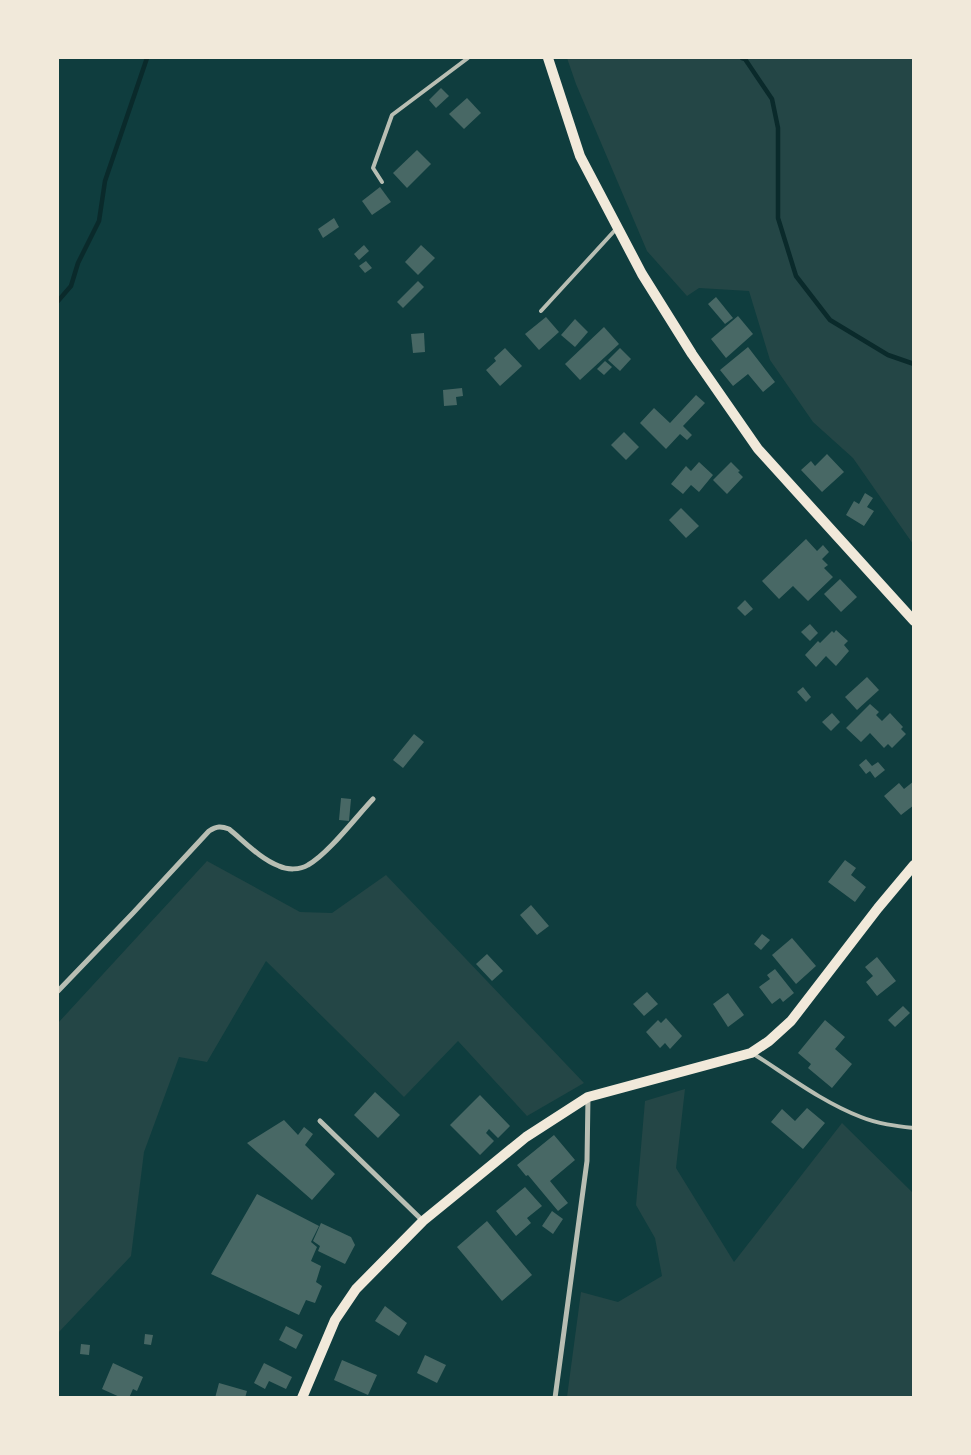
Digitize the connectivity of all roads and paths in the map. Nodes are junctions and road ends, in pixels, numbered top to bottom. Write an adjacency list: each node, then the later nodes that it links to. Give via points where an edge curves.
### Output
1 (468, 58): 3 (lane, via 392,115 373,168)
2 (548, 58): 4 (main road, via 580,156)
3 (382, 182)
4 (617, 228): 5 (lane); 6 (main road, via 692,354 758,449)
5 (541, 311)
6 (914, 621)
7 (372, 799): 9 (street, via 321,856 307,866 294,869 269,861 230,829 222,826 209,831)
8 (914, 865): 10 (main road, via 791,1022)
9 (58, 991)
10 (751, 1053): 11 (main road); 13 (lane, via 861,1117)
11 (588, 1097): 14 (main road, via 526,1137); 16 (street, via 586,1161)
12 (320, 1121): 14 (street)
13 (914, 1128)
14 (423, 1220): 15 (main road, via 356,1289 335,1320)
15 (302, 1398)
16 (555, 1398)

